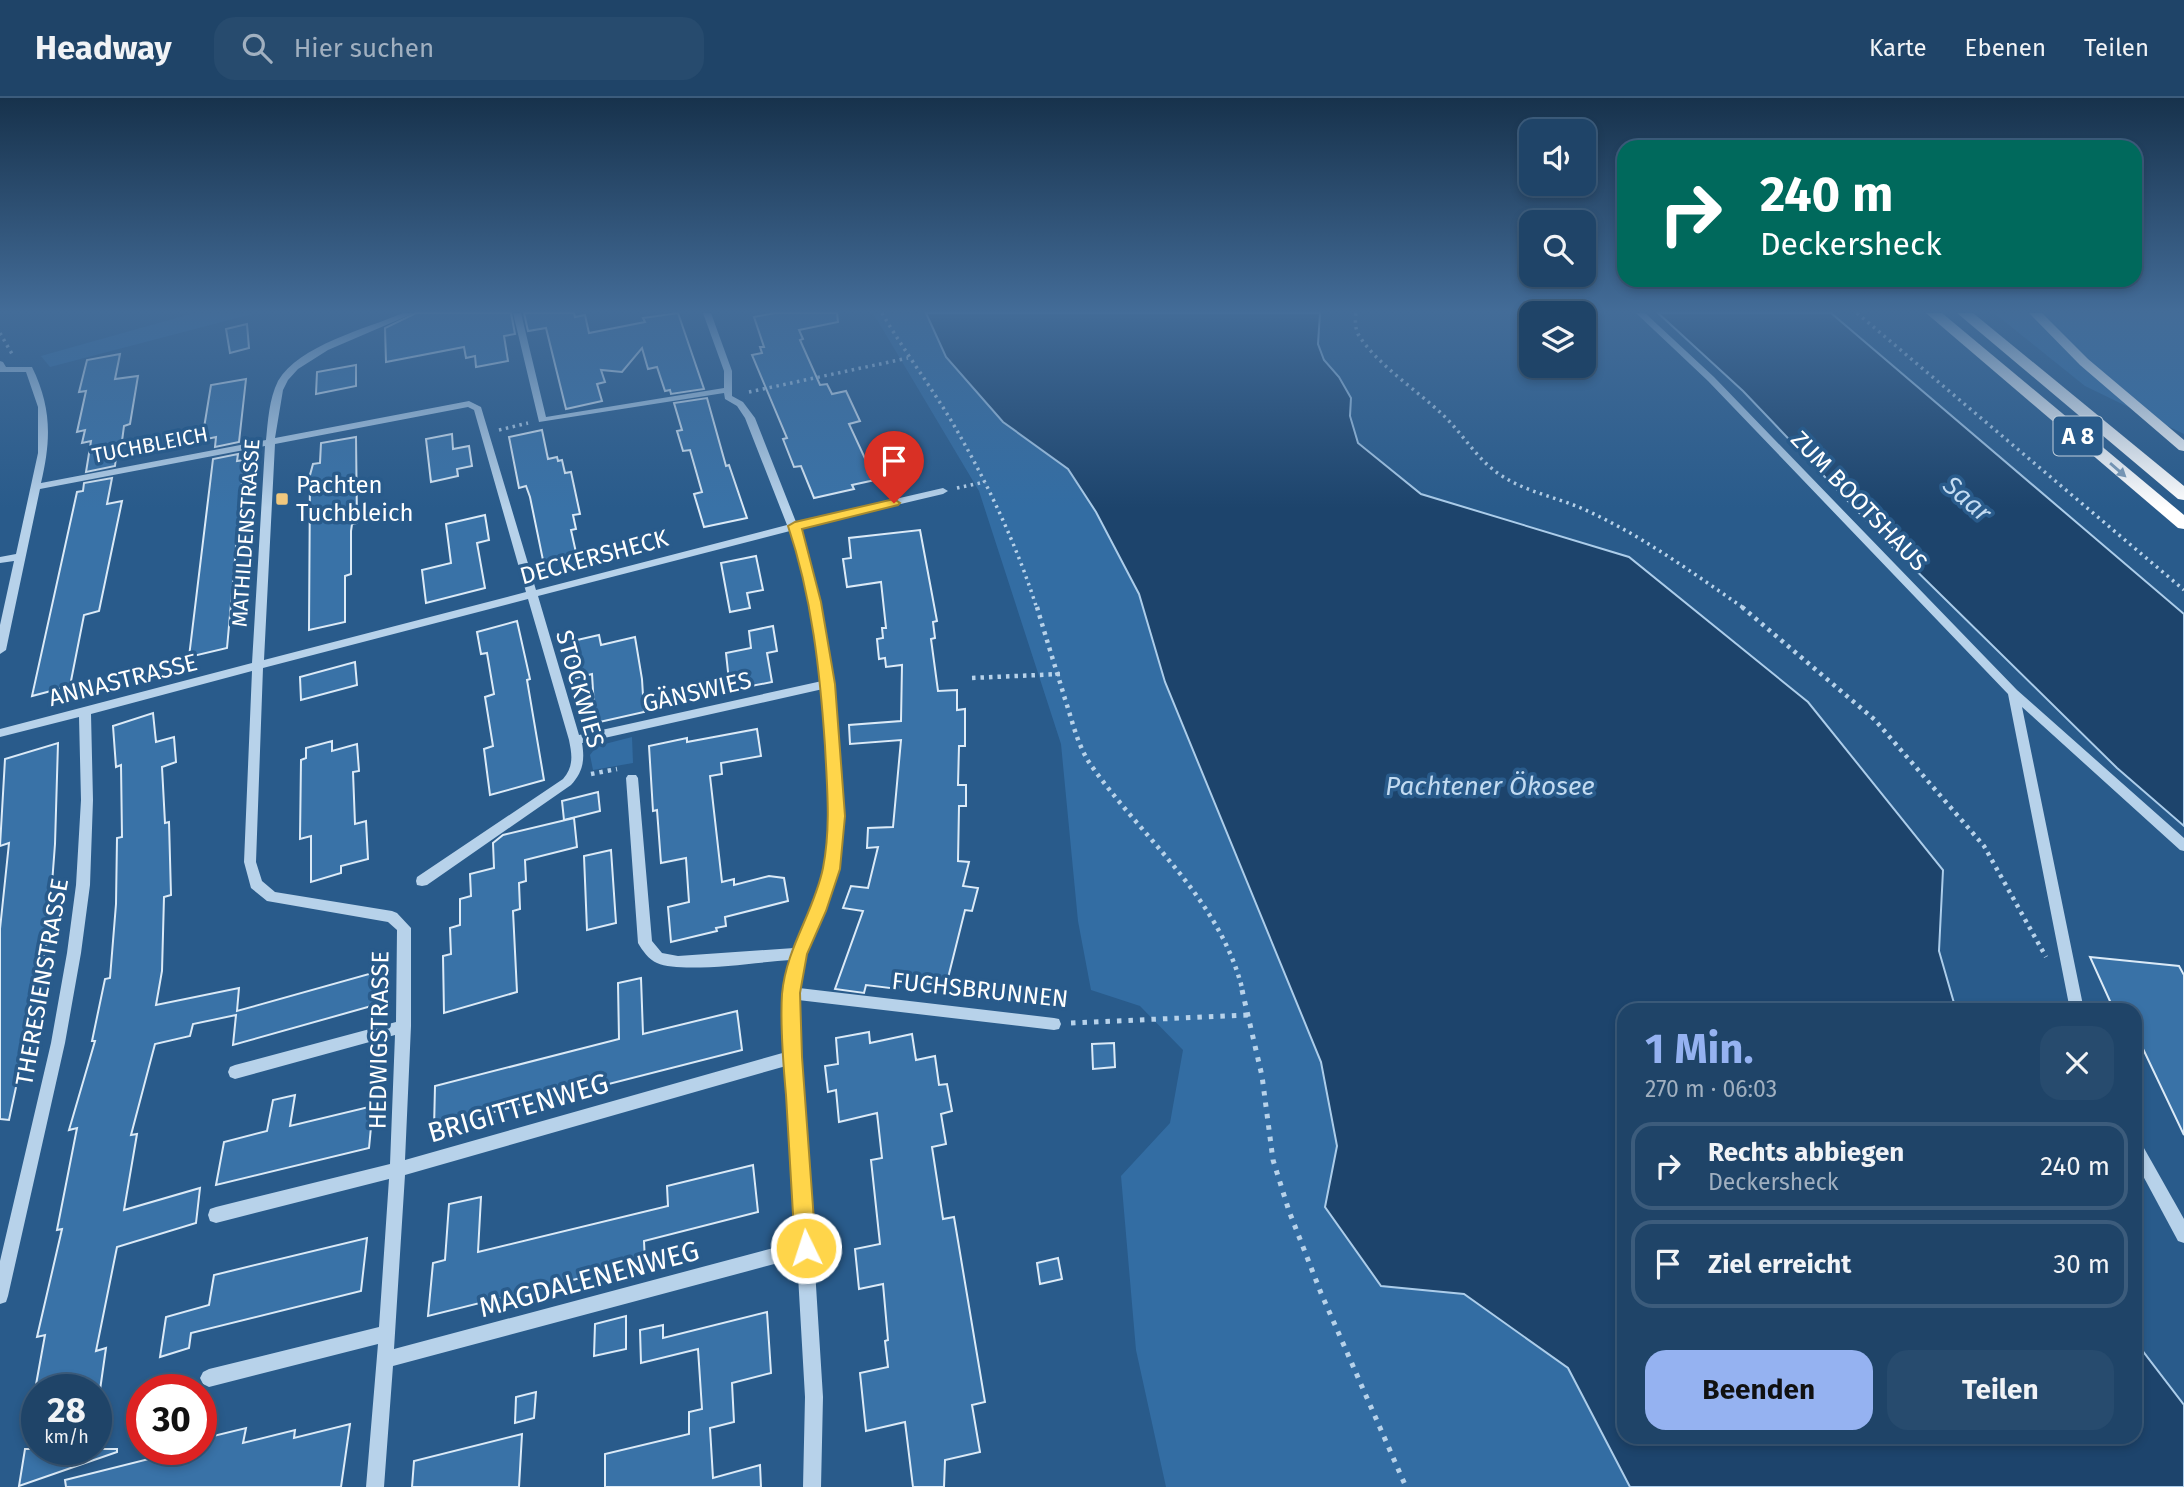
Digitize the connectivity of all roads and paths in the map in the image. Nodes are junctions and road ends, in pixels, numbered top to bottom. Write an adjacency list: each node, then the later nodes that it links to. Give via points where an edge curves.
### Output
1 (32, 378): 19 (street, via 43,407 45,433)
2 (287, 378): 16 (street, MATHILDENSTRASSE, via 279,388)
3 (532, 378): 14 (street)
4 (728, 378): 13 (street)
5 (806, 378): 13 (path)
6 (922, 378): 18 (path)
7 (1401, 378): 42 (path, via 1502,476 1531,492 1581,508 1660,550 1759,619 1875,720 1983,846)
8 (1710, 378): 33 (street, ZUM BOOTSHAUS)
9 (1934, 378): 26 (path)
10 (2010, 378): 22 (highway, A 8, one-way to 22)
11 (2042, 378): 21 (highway, A 8)
12 (2103, 378): 17 (main road)
13 (727, 393): 14 (street); 23 (street, via 750,418)
14 (542, 420): 15 (path)
15 (485, 431): 16 (street, TUCHBLEICH, via 478,410 469,404); 27 (street, STOCKWIES)
16 (271, 440): 19 (street, TUCHBLEICH); 29 (street, MATHILDENSTRASSE)
17 (2184, 447)
18 (985, 482): 20 (path); 30 (path, via 1032,592)
19 (37, 487): 24 (street)
20 (948, 490): 23 (street, DECKERSHECK)
21 (2184, 495)
22 (2184, 524)
23 (795, 526): 27 (street, DECKERSHECK); 32 (street)
24 (20, 556): 25 (street); 28 (street)
25 (0, 560)
26 (2184, 590)
27 (532, 595): 29 (street, DECKERSHECK); 36 (street, STOCKWIES)
28 (0, 650)
29 (257, 667): 34 (street, ANNASTRASSE); 47 (street, HEDWIGSTRASSE, via 250,862 256,884 272,897 392,917 404,928)
30 (1060, 674): 31 (path); 45 (path, via 1079,743 1092,767 1223,934 1236,964)
31 (972, 678)
32 (828, 684): 36 (street, GÄNSWIES); 41 (street, via 836,829 831,869)
33 (2013, 693): 39 (street, ZUM BOOTSHAUS); 44 (street)
34 (85, 712): 35 (street, ANNASTRASSE); 55 (street, THERESIENSTRASSE, via 87,800 74,953)
35 (0, 733)
36 (575, 740): 37 (street, STOCKWIES)
37 (577, 772): 38 (path, via 593,775 624,768); 40 (street, STOCKWIES)
38 (632, 778): 41 (street, via 645,943 658,958 678,962)
39 (2184, 846)
40 (422, 881)
41 (798, 954): 43 (street)
42 (2052, 967)
43 (791, 993): 46 (street, FUCHSBRUNNEN); 48 (street)
44 (2076, 1003)
45 (1248, 1015): 46 (path, FUCHSBRUNNEN); 61 (path, via 1273,1160 1289,1211)
46 (1054, 1024)
47 (404, 1026): 49 (street); 51 (street, HEDWIGSTRASSE)
48 (793, 1057): 51 (street, BRIGITTENWEG); 54 (street)
49 (234, 1072)
50 (2142, 1159): 53 (street)
51 (399, 1169): 52 (street, BRIGITTENWEG); 56 (street, HEDWIGSTRASSE)
52 (216, 1215)
53 (2184, 1235)
54 (806, 1248): 57 (street, MAGDALENENWEG); 60 (street, via 814,1397)
55 (0, 1296)
56 (387, 1333): 57 (street, HEDWIGSTRASSE); 58 (street)
57 (385, 1360): 59 (street, HEDWIGSTRASSE)
58 (217, 1376)
59 (375, 1487)
60 (811, 1487)
61 (1406, 1487)

